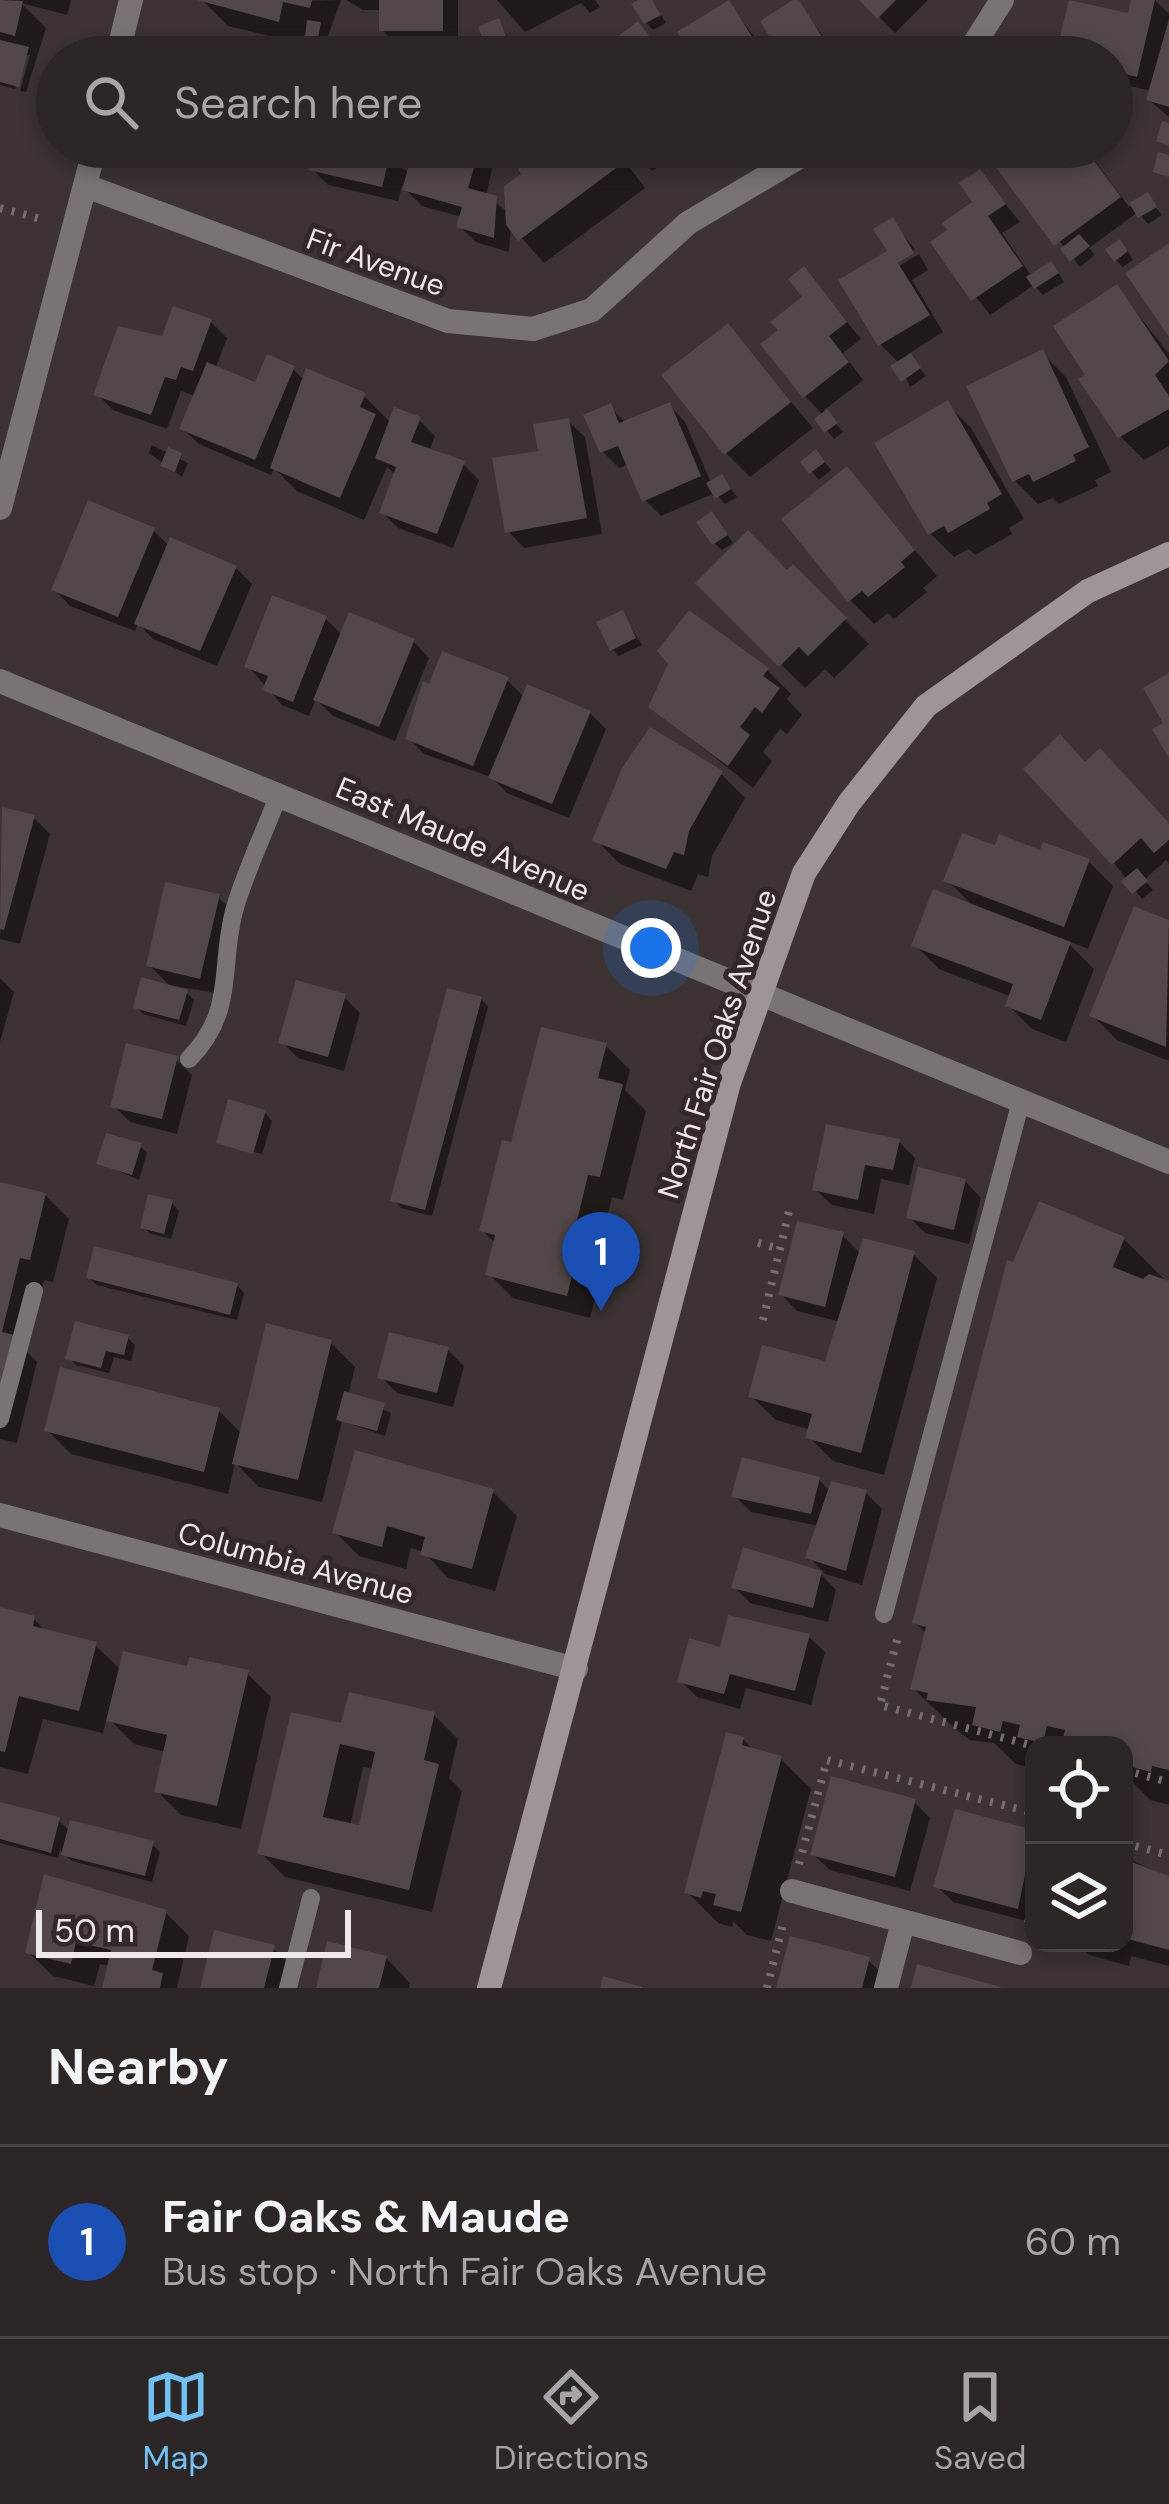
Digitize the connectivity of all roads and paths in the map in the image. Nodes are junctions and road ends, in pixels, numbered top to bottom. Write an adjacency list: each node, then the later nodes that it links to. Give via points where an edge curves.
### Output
1 (131, 0): 3 (street)
2 (1002, 0): 4 (street)
3 (122, 36)
4 (979, 36)
5 (90, 168): 7 (street)
6 (781, 168): 7 (street, Fir Avenue, via 688,223 592,310 533,329 448,321)
7 (86, 186): 9 (street)
8 (0, 208): 9 (path)
9 (75, 228): 10 (street)
10 (0, 508)
11 (1168, 553): 14 (main road, North Fair Oaks Avenue, via 1088,592 926,706 804,873)
12 (0, 681): 13 (street, East Maude Avenue)
13 (278, 796): 14 (street, East Maude Avenue); 15 (lane, via 234,910 230,967 211,1036)
14 (758, 994): 16 (street, East Maude Avenue); 26 (main road, North Fair Oaks Avenue)
15 (189, 1060)
16 (1022, 1101): 17 (street, East Maude Avenue); 25 (lane)
17 (1169, 1162)
18 (790, 1207): 20 (path)
19 (758, 1243): 20 (path)
20 (780, 1249): 22 (path)
21 (34, 1291): 23 (lane)
22 (763, 1320)
23 (0, 1418)
24 (0, 1515): 26 (street, Columbia Avenue)
25 (894, 1616): 27 (path, via 880,1705)
26 (576, 1669): 38 (main road, North Fair Oaks Avenue)
27 (1025, 1744)
28 (1133, 1772): 29 (path)
29 (1168, 1782)
30 (1025, 1811): 33 (path, via 826,1760)
31 (1128, 1844): 32 (path)
32 (1169, 1855)
33 (791, 1891): 35 (street); 39 (path)
34 (311, 1898): 37 (lane)
35 (903, 1922): 36 (street); 40 (street)
36 (1020, 1953)
37 (288, 1988)
38 (489, 1988)
39 (767, 1988)
40 (886, 1988)

